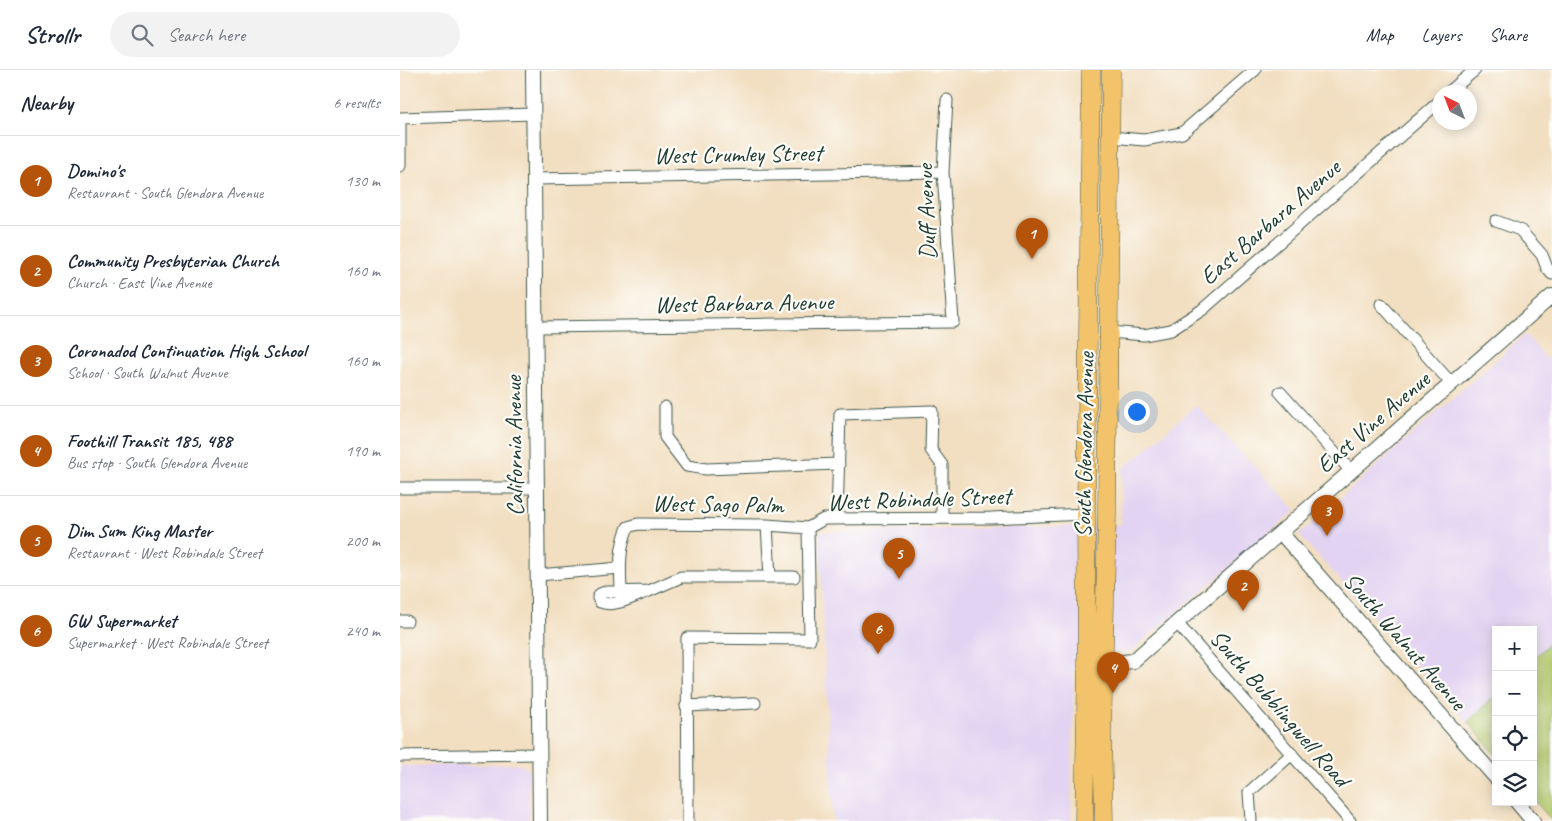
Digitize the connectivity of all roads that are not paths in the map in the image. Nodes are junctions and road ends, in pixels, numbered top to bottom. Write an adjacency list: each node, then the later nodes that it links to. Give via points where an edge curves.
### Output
1 (533, 70): 9 (street, California Avenue)
2 (1091, 70): 25 (main road, South Glendora Avenue)
3 (1111, 70): 11 (main road, South Glendora Avenue)
4 (1255, 70): 11 (street, via 1182,133 1144,140)
5 (1475, 70): 6 (street)
6 (1457, 85)
7 (947, 100): 13 (street, Duff Avenue)
8 (1432, 108): 21 (street, East Barbara Avenue, via 1202,310 1171,330 1144,335)
9 (534, 114): 10 (street); 14 (street, California Avenue)
10 (400, 118): 12 (street)
11 (1111, 137): 21 (main road, South Glendora Avenue)
12 (400, 166)
13 (943, 172): 14 (street, West Crumley Street); 19 (street, Duff Avenue)
14 (534, 179): 20 (street, California Avenue)
15 (1496, 221): 16 (street, via 1520,230 1542,255)
16 (1552, 274)
17 (1552, 296): 22 (street, East Vine Avenue)
18 (1381, 304): 22 (street)
19 (953, 322): 20 (street, West Barbara Avenue)
20 (535, 327): 30 (street, California Avenue)
21 (1110, 332): 24 (main road, South Glendora Avenue)
22 (1451, 383): 28 (street, East Vine Avenue)
23 (1280, 392): 28 (street)
24 (1108, 403): 25 (main road); 44 (main road, South Glendora Avenue)
25 (1087, 404): 31 (main road, South Glendora Avenue)
26 (665, 407): 27 (street, via 665,437 687,466 706,470)
27 (839, 464): 32 (street, via 840,414 932,411 931,450 942,465); 33 (street)
28 (1351, 471): 36 (street, East Vine Avenue)
29 (400, 488): 30 (street)
30 (537, 488): 38 (street, California Avenue)
31 (1086, 514): 32 (street, West Robindale Street); 54 (main road, South Glendora Avenue)
32 (942, 518): 33 (street, West Robindale Street)
33 (837, 519): 35 (street, West Robindale Street, via 824,519)
34 (767, 525): 35 (street, West Sago Palm); 37 (street, West Sago Palm, via 638,524 628,527 622,540); 40 (street)
35 (808, 528): 46 (street, West Robindale Street, via 810,639 687,638)
36 (1281, 533): 43 (street, East Vine Avenue); 50 (street, South Walnut Avenue)
37 (620, 568): 38 (street); 41 (street)
38 (538, 575): 47 (street, California Avenue)
39 (794, 576): 40 (street)
40 (770, 577): 42 (street, via 681,577)
41 (621, 590): 42 (street); 42 (street, via 605,592 598,598 604,604 622,602)
42 (649, 591)
43 (1177, 623): 44 (street, East Vine Avenue, via 1134,661); 48 (street, South Bubblingwell Road)
44 (1103, 664): 55 (main road, South Glendora Avenue)
45 (755, 702): 46 (street)
46 (686, 706): 53 (street)
47 (539, 754): 49 (street); 52 (street, California Avenue)
48 (1292, 754): 56 (street, via 1249,792); 57 (street, South Bubblingwell Road)
49 (400, 756)
50 (1492, 773)
51 (1520, 806): 58 (street)
52 (540, 821)
53 (688, 821)
54 (1084, 821)
55 (1104, 821)
56 (1251, 821)
57 (1350, 821)
58 (1533, 821)

